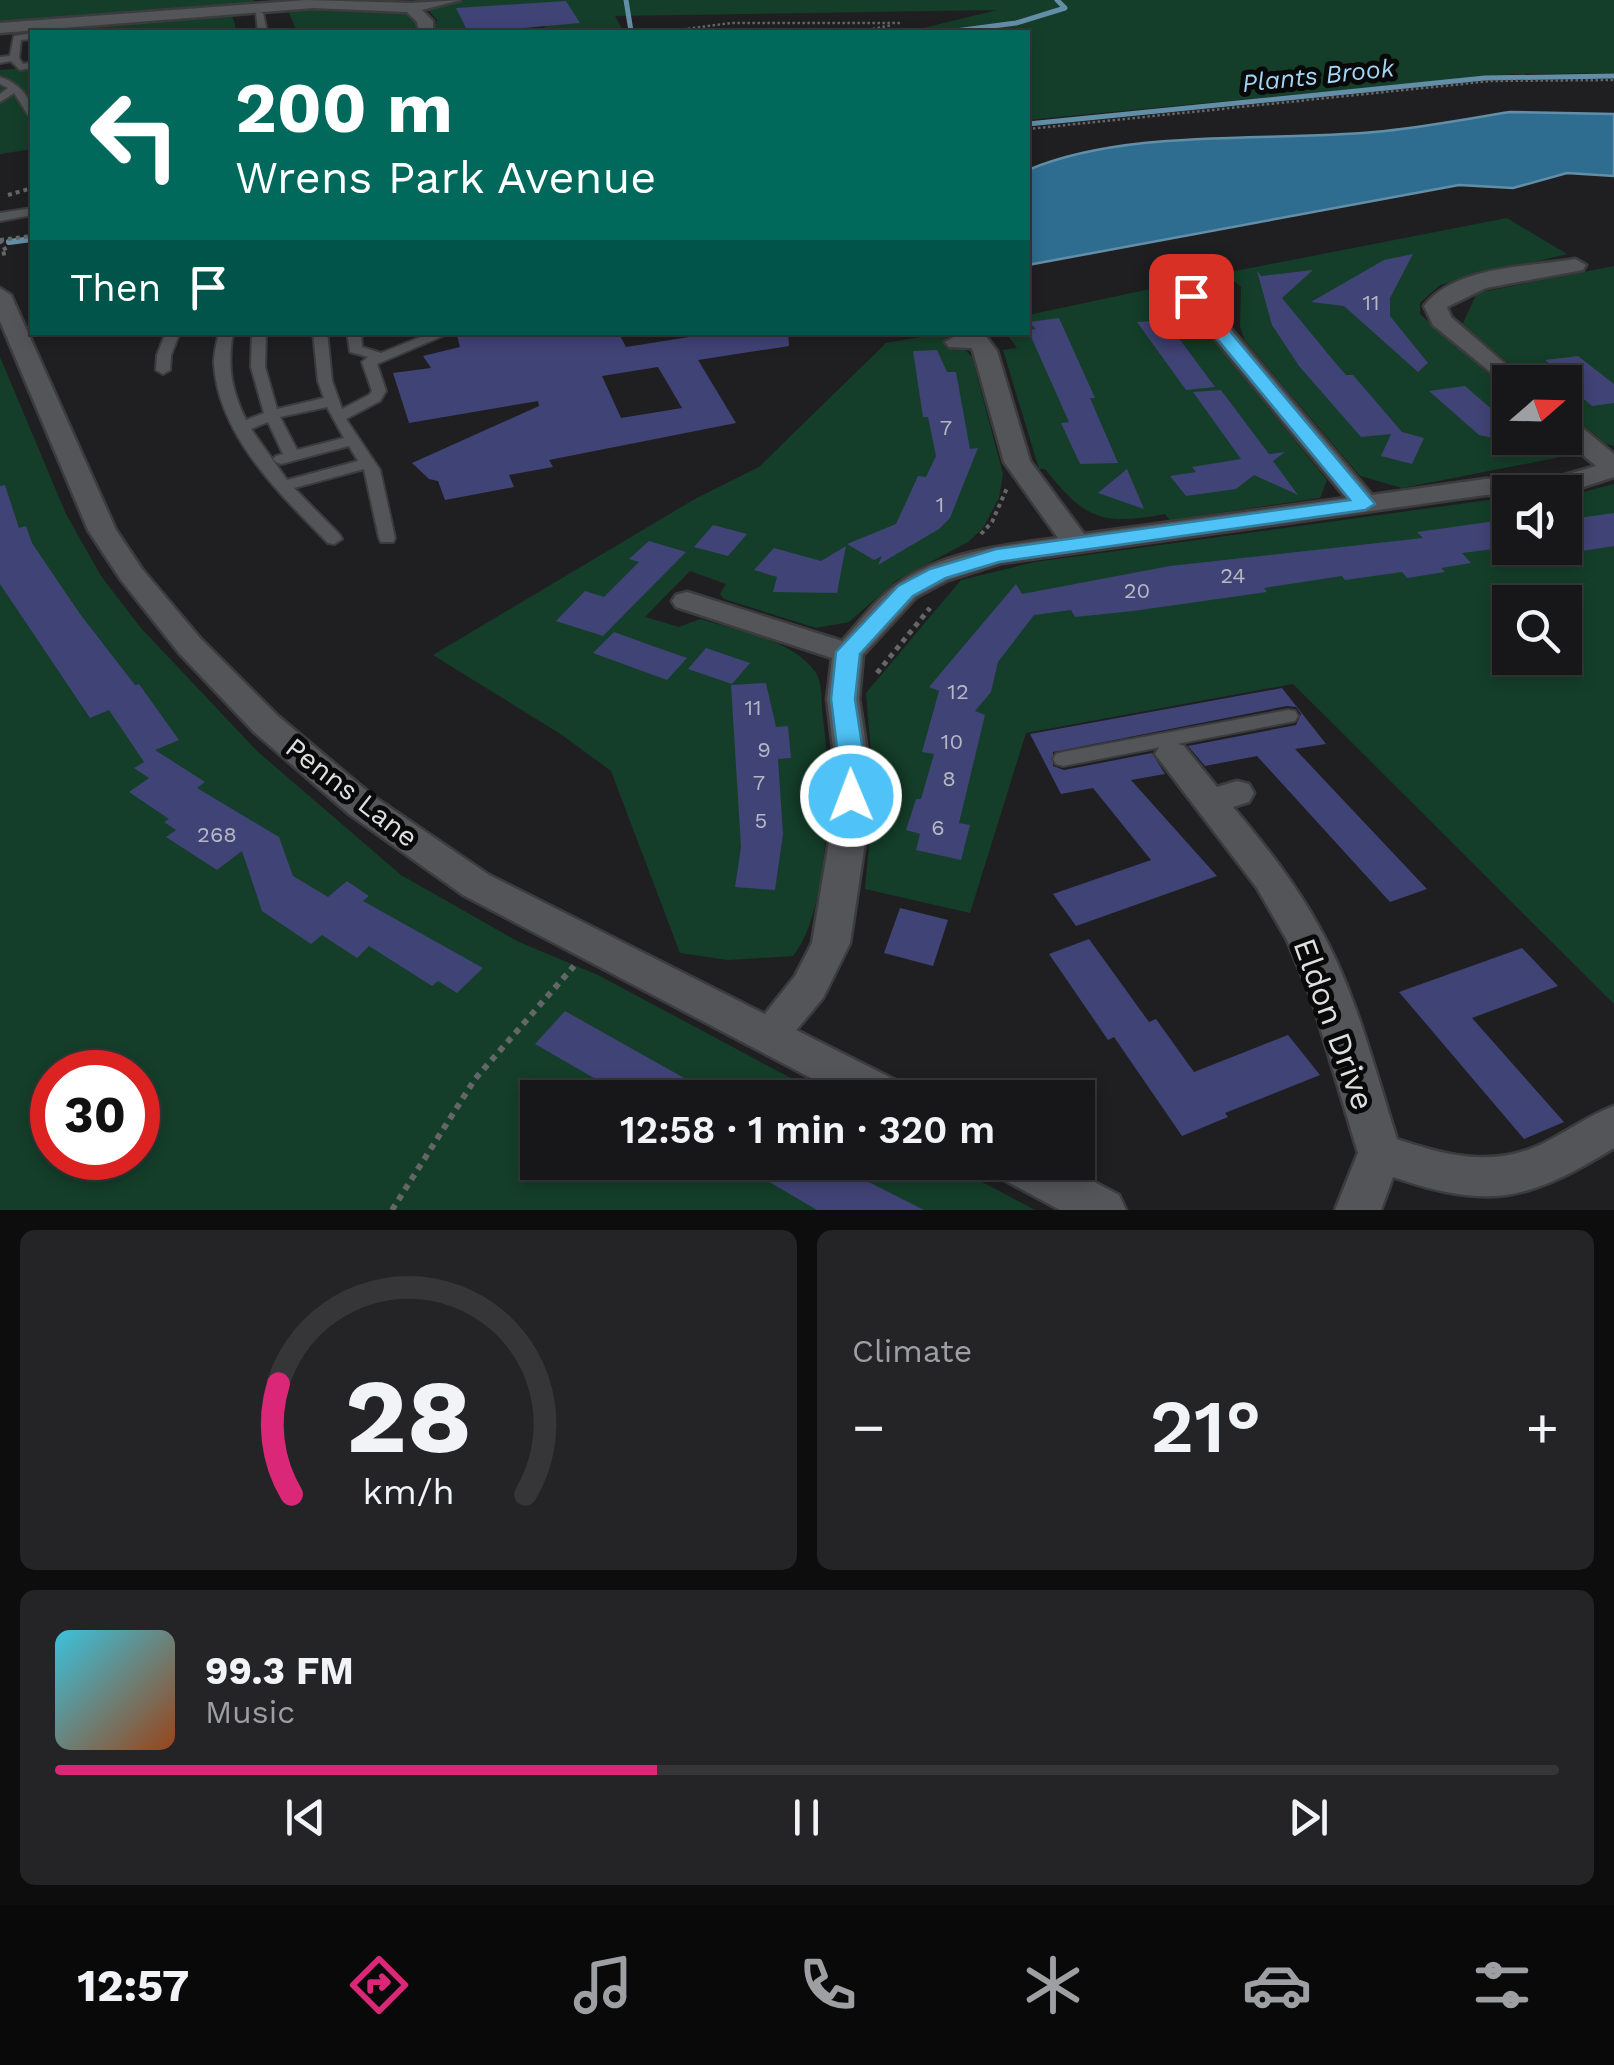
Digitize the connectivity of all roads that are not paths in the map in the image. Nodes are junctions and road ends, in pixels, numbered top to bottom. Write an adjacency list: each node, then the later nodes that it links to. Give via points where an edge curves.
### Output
1 (453, 0): 2 (street)
2 (412, 8): 4 (street, via 313,4); 6 (street, via 426,20)
3 (259, 13): 5 (lane)
4 (0, 28)
5 (263, 30)
6 (426, 30)
7 (30, 36): 8 (lane, via 17,38)
8 (14, 58): 9 (lane); 10 (lane)
9 (0, 60)
10 (30, 65)
11 (0, 80): 12 (lane)
12 (14, 87): 13 (lane); 14 (lane); 15 (lane)
13 (30, 91)
14 (0, 98)
15 (30, 111)
16 (30, 212): 17 (lane)
17 (0, 217)
18 (1576, 265): 29 (street, via 1442,295 1435,306 1441,320)
19 (0, 295): 50 (street, Penns Lane, via 102,530 190,646 266,724 361,805 476,885)
20 (1191, 296): 41 (street)
21 (171, 335): 30 (lane)
22 (226, 335): 33 (lane, via 220,370)
23 (259, 335): 32 (lane, via 254,364)
24 (320, 335): 31 (lane)
25 (354, 335): 28 (lane, via 354,348)
26 (438, 335): 28 (lane)
27 (978, 340): 44 (street, via 1017,462)
28 (381, 357): 31 (lane, via 369,362 379,391 375,398)
29 (1494, 365)
30 (163, 370)
31 (335, 409): 32 (lane); 34 (lane)
32 (272, 415): 33 (lane); 36 (lane)
33 (242, 427): 37 (lane)
34 (353, 440): 36 (lane); 38 (lane)
35 (1582, 440): 39 (street)
36 (292, 456): 37 (lane)
37 (267, 462): 40 (lane)
38 (368, 463): 40 (lane); 43 (lane)
39 (1614, 467): 41 (street, via 1570,486 1485,487)
40 (282, 486): 42 (lane)
41 (1365, 504): 44 (street)
42 (334, 538)
43 (387, 538)
44 (1077, 544): 46 (street, via 996,556 938,574 898,598)
45 (687, 600): 46 (street)
46 (848, 652): 50 (street, via 849,829 831,943 810,987)
47 (1288, 716): 48 (lane)
48 (1168, 747): 49 (lane); 53 (street, Eldon Drive, via 1223,797 1305,936)
49 (1063, 759)
50 (769, 1034): 51 (street, Penns Lane)
51 (856, 1080)
52 (1614, 1124): 53 (street, via 1546,1165 1508,1178 1461,1178)
53 (1380, 1154): 56 (street)
54 (1048, 1180): 55 (street)
55 (1104, 1210)
56 (1358, 1210)

